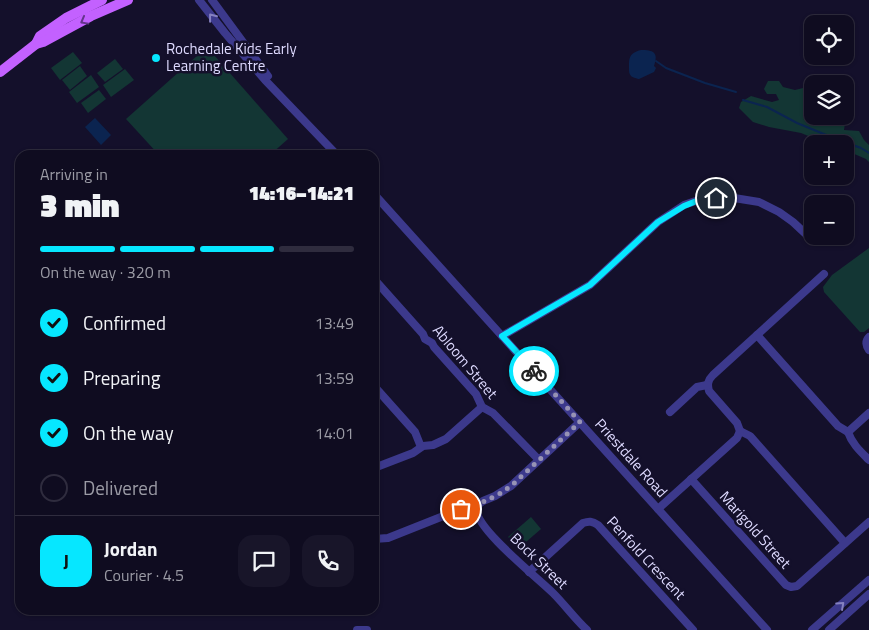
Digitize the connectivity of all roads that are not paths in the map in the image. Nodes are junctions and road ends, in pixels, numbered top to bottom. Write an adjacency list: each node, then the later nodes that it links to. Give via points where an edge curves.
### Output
1 (102, 0): 5 (main road, via 66,18 40,36)
2 (128, 0): 5 (main road, one-way to 5)
3 (199, 0): 7 (street, one-way to 3, via 265,80)
4 (212, 0): 7 (street)
5 (36, 44): 6 (main road)
6 (0, 72)
7 (291, 106): 8 (street)
8 (332, 150)
9 (379, 200): 14 (street, Priestdale Road)
10 (804, 232): 14 (street, via 779,212 760,202 728,197 704,198 658,222 590,285)
11 (824, 274): 13 (street)
12 (379, 285): 19 (street, Abloom Street, via 476,394)
13 (757, 335): 17 (street, via 709,379); 24 (street, via 838,426)
14 (502, 336): 22 (street, Priestdale Road)
15 (869, 337): 16 (street, via 866,345)
16 (869, 350)
17 (707, 385): 20 (street, via 697,387); 23 (street, via 738,423)
18 (379, 392): 25 (street, via 414,432)
19 (482, 407): 25 (street, via 446,439); 26 (street, Abloom Street, via 493,413)
20 (670, 412)
21 (869, 413): 24 (street)
22 (580, 422): 26 (street); 30 (street, Priestdale Road)
23 (740, 431): 29 (street, via 737,438); 34 (street, via 750,436)
24 (848, 432): 27 (street)
25 (421, 447): 28 (street)
26 (539, 460): 31 (street, via 511,486 479,504)
27 (869, 460)
28 (379, 466)
29 (691, 479): 30 (street); 34 (street, Marigold Street, via 786,585 797,586)
30 (658, 509): 42 (street, Priestdale Road)
31 (477, 510): 33 (street, via 461,509); 35 (street, Bock Street, via 484,526)
32 (869, 522): 34 (street, Marigold Street)
33 (379, 539)
34 (846, 542)
35 (529, 572): 40 (street, Bock Street, via 554,593); 41 (street, Penfold Crescent, via 583,524 593,522)
36 (869, 580): 43 (street, one-way to 36)
37 (869, 594): 44 (street)
38 (357, 630): 39 (street)
39 (368, 630)
40 (587, 630)
41 (693, 630)
42 (767, 630)
43 (812, 630)
44 (829, 630)

